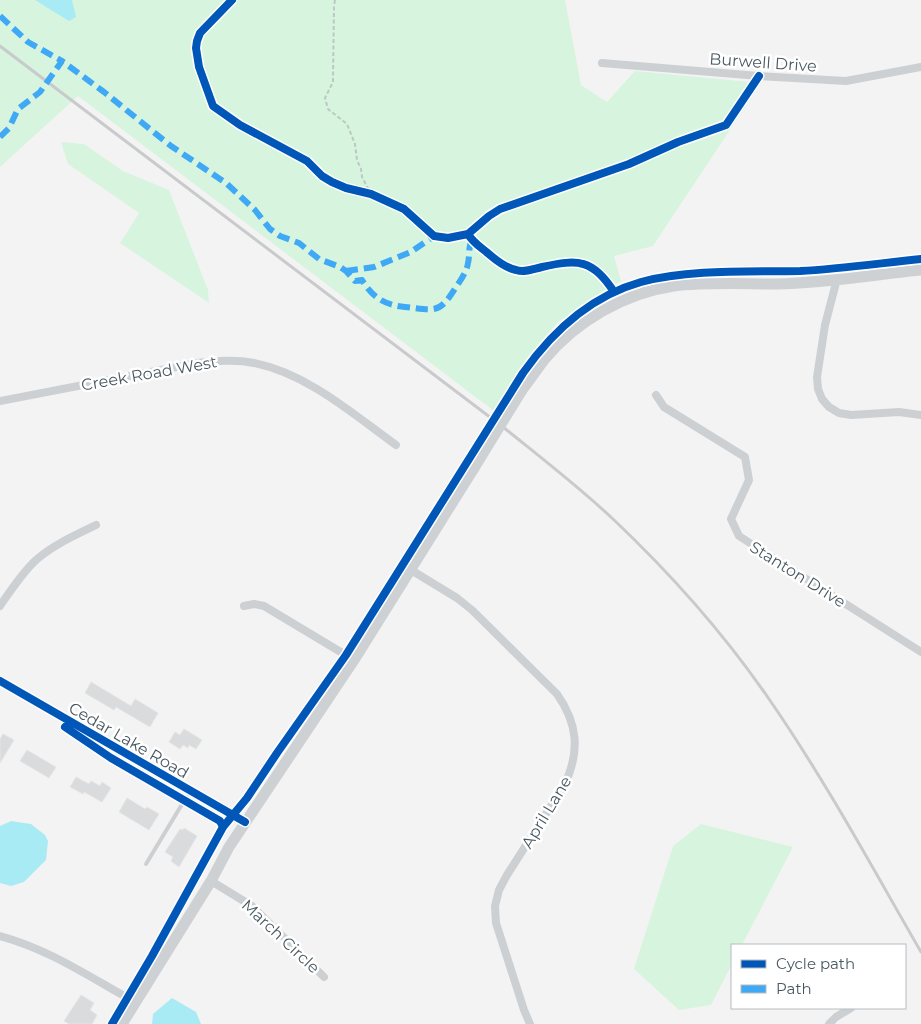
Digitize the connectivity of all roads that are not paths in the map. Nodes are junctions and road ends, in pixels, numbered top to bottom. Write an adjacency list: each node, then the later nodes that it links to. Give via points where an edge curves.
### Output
1 (602, 63): 2 (street, Burwell Drive, via 846,81)
2 (921, 67)
3 (921, 270): 4 (main road)
4 (837, 279): 7 (street, via 825,325 817,377 822,399 839,413 851,415 899,412); 10 (main road, bridge, via 675,286 642,293 595,316 572,332 545,358)
5 (656, 395): 13 (street, Stanton Drive, via 664,407 745,457 749,480 731,519 739,536)
6 (0, 401): 8 (street, Creek Road West, via 197,363 228,360 254,363 304,382)
7 (921, 415)
8 (396, 445)
9 (96, 525): 11 (street, via 36,560)
10 (411, 570): 14 (main road); 24 (street, April Lane, via 457,598 486,622 557,694 572,722 575,738 572,770 506,875 495,906 496,923)
11 (0, 606)
12 (244, 606): 14 (street, via 264,606)
13 (921, 652)
14 (354, 660): 17 (main road)
15 (0, 681): 16 (street, Cedar Lake Road)
16 (190, 790): 17 (street, Cedar Lake Road); 18 (lane)
17 (245, 822): 19 (main road)
18 (146, 864)
19 (211, 881): 21 (street, March Circle, via 252,906); 22 (main road)
20 (0, 936): 22 (street, via 65,962)
21 (324, 977)
22 (135, 1002): 25 (main road)
23 (849, 1009): 26 (street)
24 (528, 1023)
25 (122, 1024)
26 (829, 1024)

